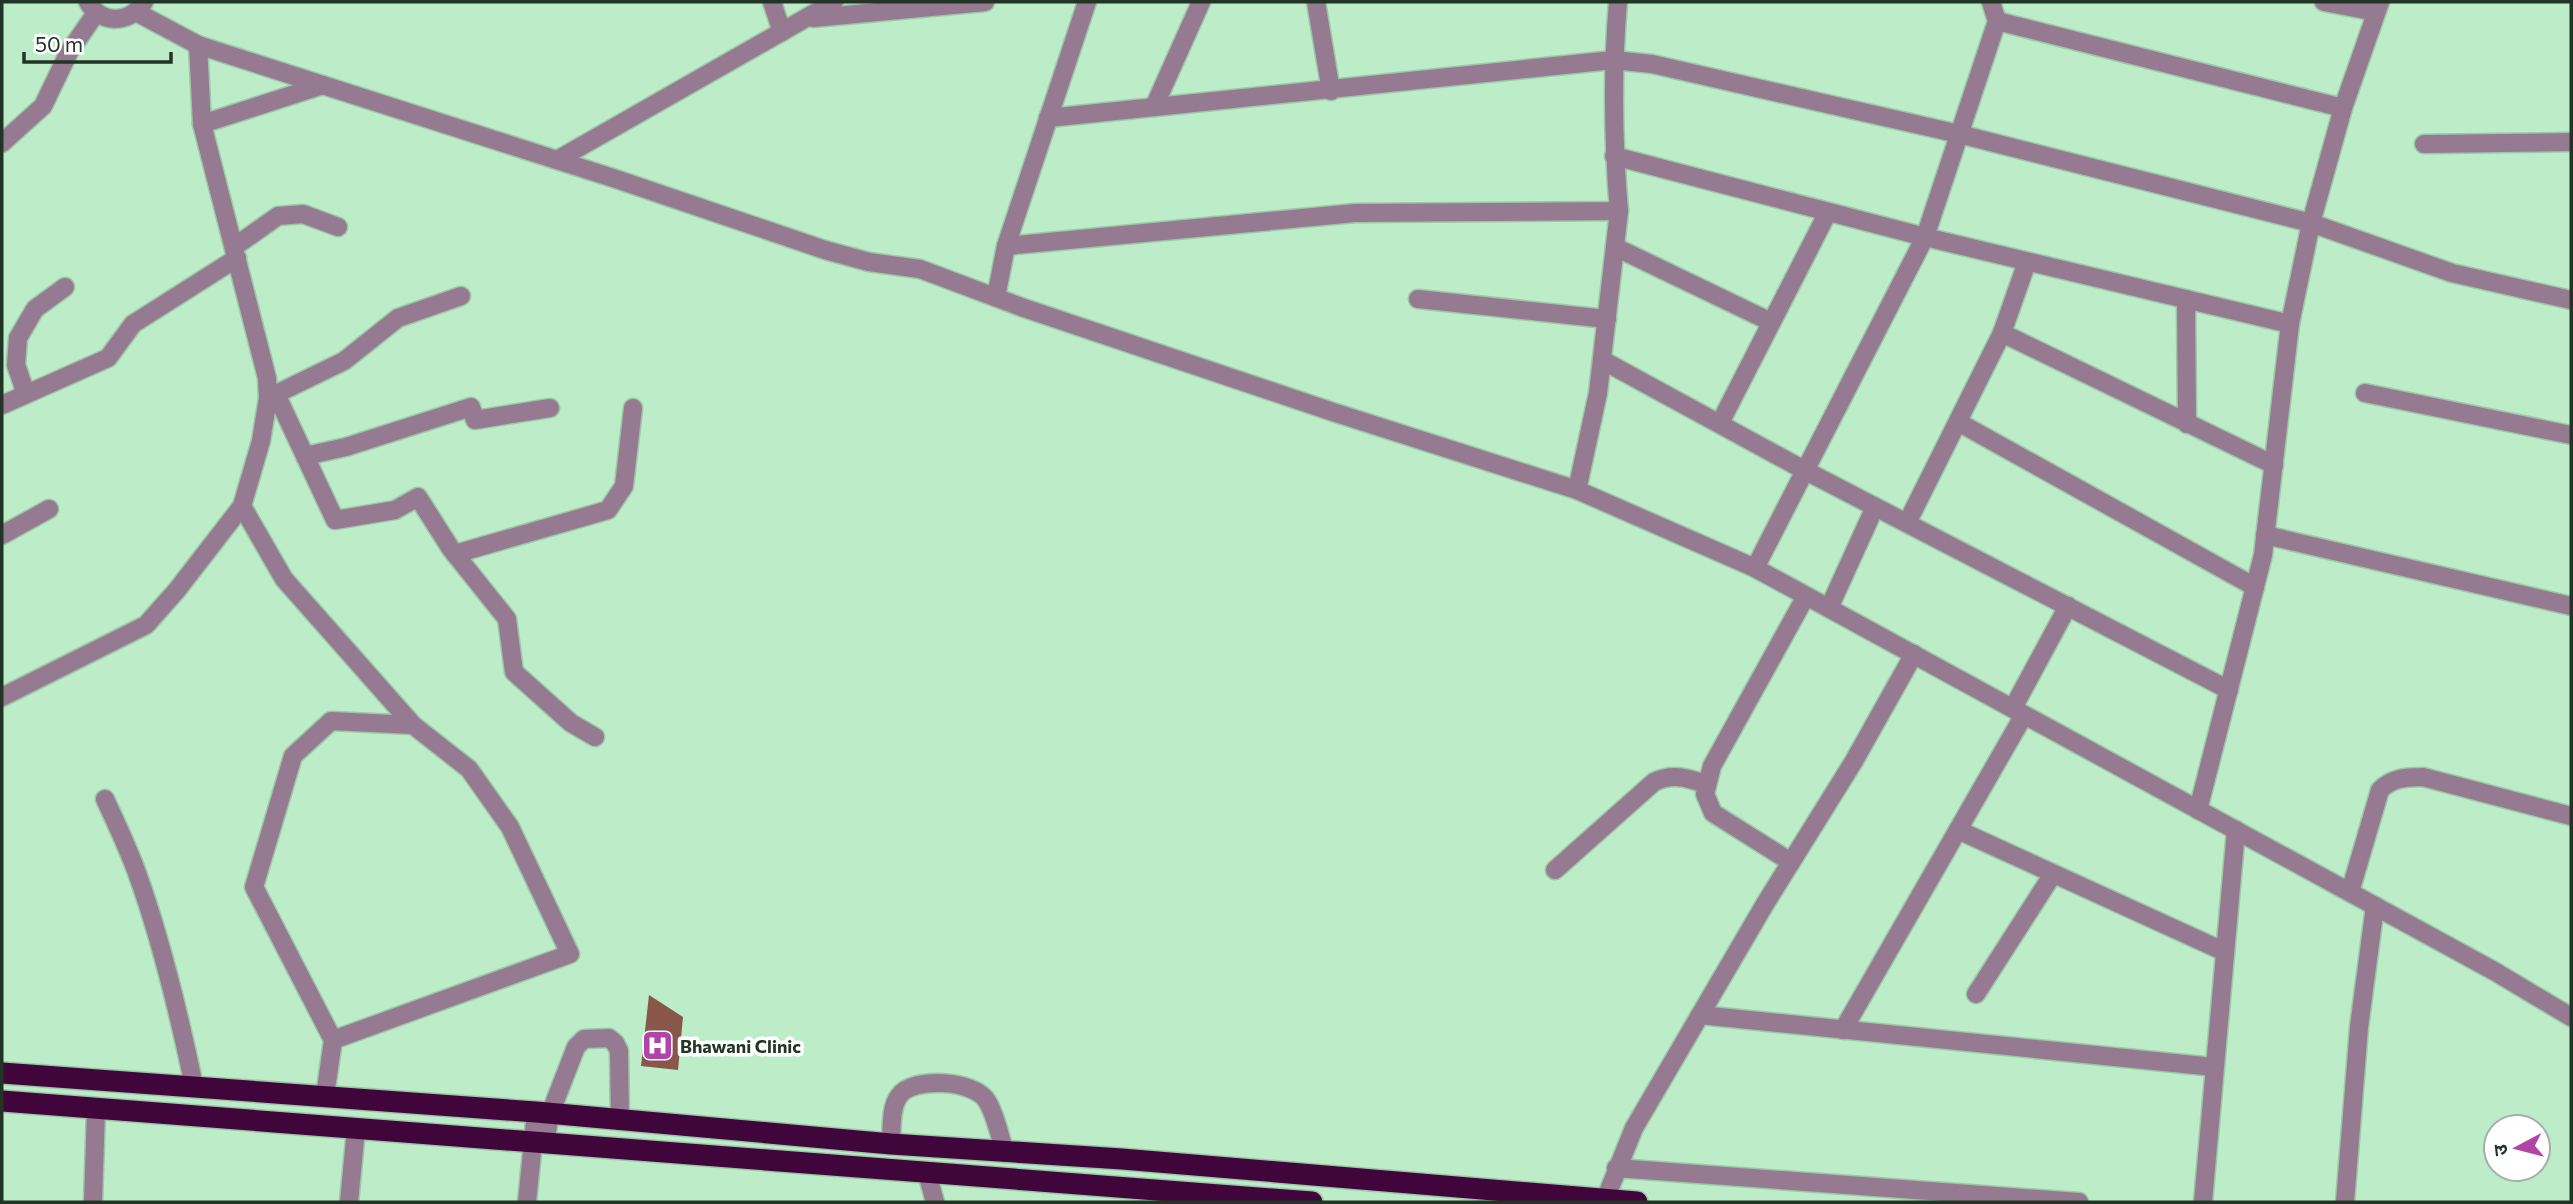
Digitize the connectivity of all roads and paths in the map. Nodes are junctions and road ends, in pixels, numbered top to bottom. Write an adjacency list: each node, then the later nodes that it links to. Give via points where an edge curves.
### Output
1 (772, 2): 15 (street)
2 (834, 2): 13 (street)
3 (985, 2): 13 (street)
4 (1087, 2): 22 (street)
5 (1201, 2): 20 (street)
6 (1316, 2): 19 (street)
7 (1618, 2): 17 (street)
8 (1991, 2): 14 (street)
9 (2324, 2): 12 (street)
10 (89, 5): 11 (street, via 116,20); 26 (street, via 43,106)
11 (140, 7): 16 (street)
12 (2378, 7): 21 (street)
13 (806, 19): 15 (street)
14 (1997, 21): 21 (street); 24 (street)
15 (782, 32): 29 (street)
16 (198, 45): 18 (street); 23 (street)
17 (1613, 60): 19 (street); 24 (street, via 1652,64); 28 (street)
18 (323, 85): 23 (street); 29 (street)
19 (1331, 90): 20 (street)
20 (1154, 107): 22 (street)
21 (2343, 108): 32 (street)
22 (1048, 118): 35 (street)
23 (202, 124): 37 (street)
24 (1959, 134): 32 (street); 34 (street)
25 (2571, 142): 27 (street)
26 (2, 143)
27 (2424, 144)
28 (1614, 156): 30 (street); 31 (street)
29 (557, 160): 41 (street, via 825,250 920,269)
30 (1619, 211): 35 (street, via 1355,213); 36 (street)
31 (1828, 212): 34 (street); 46 (street)
32 (2311, 223): 44 (street, via 2452,273); 47 (street)
33 (338, 227): 37 (street, via 303,214 278,216)
34 (1925, 237): 38 (street); 62 (street)
35 (1006, 246): 41 (street)
36 (1615, 247): 45 (street); 46 (street)
37 (236, 252): 51 (street, via 133,324 108,358); 52 (street)
38 (2028, 262): 43 (street); 48 (street)
39 (65, 287): 51 (street, via 35,309 18,338 16,365)
40 (461, 296): 52 (street, via 398,318 344,361)
41 (996, 297): 63 (street)
42 (1418, 299): 45 (street)
43 (2186, 299): 47 (street); 58 (street)
44 (2571, 300)
45 (1607, 319): 49 (street)
46 (1771, 322): 57 (street)
47 (2290, 324): 61 (street)
48 (2002, 333): 56 (street); 58 (street)
49 (1602, 360): 57 (street); 63 (street)
50 (2365, 393): 59 (street)
51 (26, 394): 53 (street)
52 (272, 396): 60 (street); 64 (street)
53 (2, 405)
54 (550, 408): 60 (street, via 475,420 471,407)
55 (633, 408): 70 (street, via 624,486 608,510)
56 (1958, 422): 67 (street); 72 (street)
57 (1720, 423): 62 (street)
58 (2188, 424): 61 (street)
59 (2571, 435)
60 (306, 456): 70 (street, via 335,520 395,510 418,497)
61 (2274, 465): 69 (street)
62 (1804, 470): 65 (street); 71 (street)
63 (1577, 490): 71 (street)
64 (242, 506): 79 (street, via 146,625); 81 (street, via 284,579)
65 (1875, 507): 67 (street); 76 (street)
66 (49, 509): 68 (street)
67 (1907, 523): 74 (street)
68 (2, 535)
69 (2265, 535): 72 (street); 75 (street)
70 (455, 554): 82 (street, via 507,619 514,672 571,723)
71 (1755, 568): 73 (street)
72 (2255, 587): 78 (street)
73 (1806, 596): 76 (street); 83 (street)
74 (2067, 606): 78 (street); 80 (street)
75 (2571, 606)
76 (1829, 608): 77 (street)
77 (1913, 654): 80 (street); 89 (street)
78 (2229, 690): 85 (street)
79 (2, 697)
80 (2018, 711): 85 (street); 87 (street)
81 (414, 725): 99 (street, via 331,721 293,756 254,887); 99 (street, via 469,769 510,827 570,954)
82 (594, 737)
83 (1706, 784): 89 (street, via 1713,813); 90 (street, via 1679,776 1654,782)
84 (105, 799): 102 (street, via 155,929)
85 (2198, 810): 88 (street)
86 (2571, 816): 92 (street, via 2423,777 2388,782 2379,790)
87 (1958, 830): 91 (street); 98 (street)
88 (2236, 830): 92 (street); 94 (street)
89 (1791, 862): 96 (street)
90 (1555, 870)
91 (2053, 874): 94 (street); 95 (street)
92 (2350, 892): 93 (street)
93 (2375, 906): 97 (street); 124 (street, via 2359,1027)
94 (2225, 952): 100 (street)
95 (1976, 994)
96 (1700, 1015): 98 (street); 112 (street)
97 (2571, 1017)
98 (1843, 1030): 100 (street)
99 (333, 1040): 103 (street)
100 (2214, 1067): 123 (street)
101 (2, 1073): 102 (highway)
102 (194, 1086): 103 (highway)
103 (325, 1096): 106 (highway)
104 (2, 1101): 105 (highway)
105 (96, 1109): 108 (highway); 116 (street)
106 (543, 1113): 107 (highway); 107 (street, via 576,1047 584,1039 609,1038 619,1051); 109 (street)
107 (620, 1121): 110 (highway)
108 (356, 1129): 109 (highway); 117 (street)
109 (539, 1143): 113 (highway); 118 (street)
110 (891, 1144): 111 (highway); 111 (street, via 899,1095 908,1088 948,1084 978,1091 987,1101)
111 (1005, 1153): 115 (highway)
112 (1616, 1168): 115 (street); 122 (street)
113 (927, 1173): 114 (highway); 119 (street)
114 (1160, 1197): 120 (highway)
115 (1605, 1200): 121 (highway)
116 (93, 1202)
117 (349, 1202)
118 (527, 1202)
119 (935, 1202)
120 (1312, 1202)
121 (1637, 1202)
122 (2079, 1202)
123 (2203, 1202)
124 (2345, 1202)

